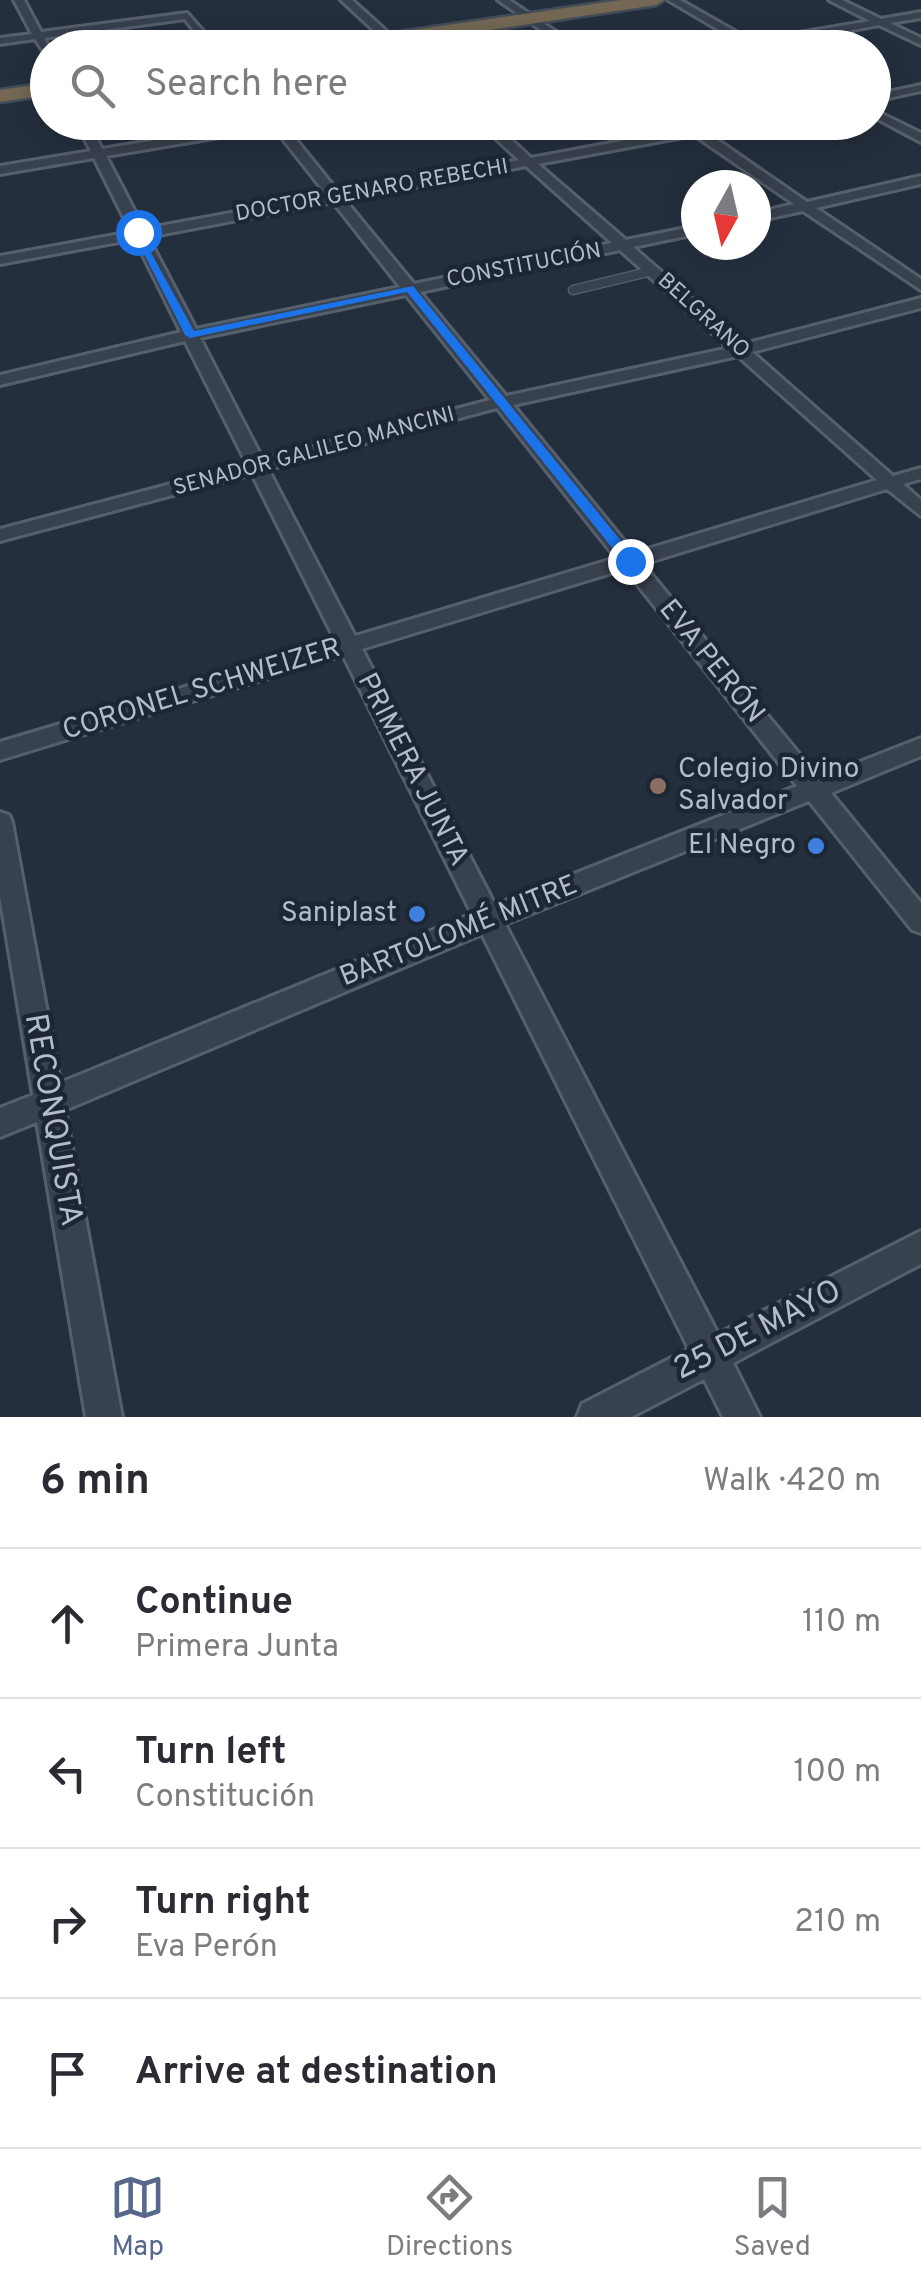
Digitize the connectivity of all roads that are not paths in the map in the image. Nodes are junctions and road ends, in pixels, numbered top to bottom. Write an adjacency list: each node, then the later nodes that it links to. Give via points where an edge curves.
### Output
1 (19, 0): 10 (street)
2 (346, 0): 13 (street)
3 (503, 0): 8 (street)
4 (656, 0): 8 (highway)
5 (673, 0): 16 (street)
6 (834, 0): 9 (street)
7 (921, 15): 9 (street)
8 (530, 19): 14 (highway); 15 (street)
9 (879, 21): 17 (street); 20 (street)
10 (35, 30)
11 (82, 30): 12 (street, via 186,16)
12 (198, 30)
13 (380, 30)
14 (468, 30)
15 (547, 30)
16 (725, 30)
17 (834, 30)
18 (30, 37): 19 (street)
19 (0, 41)
20 (921, 42)
21 (921, 88): 23 (street)
22 (30, 92): 24 (highway)
23 (891, 94)
24 (0, 96)
25 (891, 121): 26 (street)
26 (921, 138)
27 (91, 140): 33 (street, PRIMERA JUNTA)
28 (177, 140): 33 (street)
29 (293, 140): 37 (street, EVA PERÓN)
30 (504, 140): 34 (street, BELGRANO)
31 (632, 140): 34 (street, DOCTOR GENARO REBECHI)
32 (709, 140): 38 (street)
33 (98, 153): 35 (street); 40 (street, PRIMERA JUNTA)
34 (530, 163): 37 (street, DOCTOR GENARO REBECHI); 42 (street, BELGRANO)
35 (0, 170)
36 (921, 180): 38 (street)
37 (335, 197): 40 (street, DOCTOR GENARO REBECHI); 46 (street, EVA PERÓN)
38 (805, 206): 39 (street); 45 (street)
39 (771, 214)
40 (138, 232): 43 (street, DOCTOR GENARO REBECHI); 49 (street, PRIMERA JUNTA)
41 (681, 233): 42 (street, CONSTITUCIÓN)
42 (624, 246): 44 (street, BELGRANO); 46 (street, CONSTITUCIÓN)
43 (0, 260)
44 (652, 271): 47 (lane); 50 (street, BELGRANO)
45 (921, 286)
46 (409, 288): 49 (street, CONSTITUCIÓN); 52 (street, EVA PERÓN)
47 (573, 290)
48 (921, 304): 50 (street, SENADOR GALILEO MANCINI)
49 (190, 335): 51 (street, CONSTITUCIÓN); 53 (street, PRIMERA JUNTA)
50 (741, 350): 52 (street, SENADOR GALILEO MANCINI); 55 (street, BELGRANO)
51 (0, 380)
52 (501, 402): 53 (street, SENADOR GALILEO MANCINI); 58 (street, EVA PERÓN)
53 (258, 468): 57 (street, SENADOR GALILEO MANCINI); 59 (street, PRIMERA JUNTA)
54 (921, 474): 55 (street, CORONEL SCHWEIZER)
55 (890, 483): 56 (street, BELGRANO); 58 (street, CORONEL SCHWEIZER)
56 (921, 510)
57 (0, 535)
58 (630, 561): 59 (street, CORONEL SCHWEIZER); 62 (street, EVA PERÓN)
59 (349, 646): 61 (street, CORONEL SCHWEIZER); 64 (street, PRIMERA JUNTA)
60 (921, 747): 62 (street, BARTOLOMÉ MITRE)
61 (0, 751)
62 (814, 789): 64 (street, BARTOLOMÉ MITRE); 65 (street, EVA PERÓN)
63 (0, 822): 66 (street, RECONQUISTA)
64 (488, 919): 66 (street, BARTOLOMÉ MITRE); 69 (street, PRIMERA JUNTA)
65 (921, 922)
66 (50, 1104): 67 (street, BARTOLOMÉ MITRE); 70 (street, RECONQUISTA)
67 (0, 1123)
68 (921, 1248): 69 (street, 25 DE MAYO)
69 (710, 1355): 71 (street, 25 DE MAYO); 72 (street, PRIMERA JUNTA)
70 (104, 1417)
71 (595, 1417)
72 (742, 1417)

